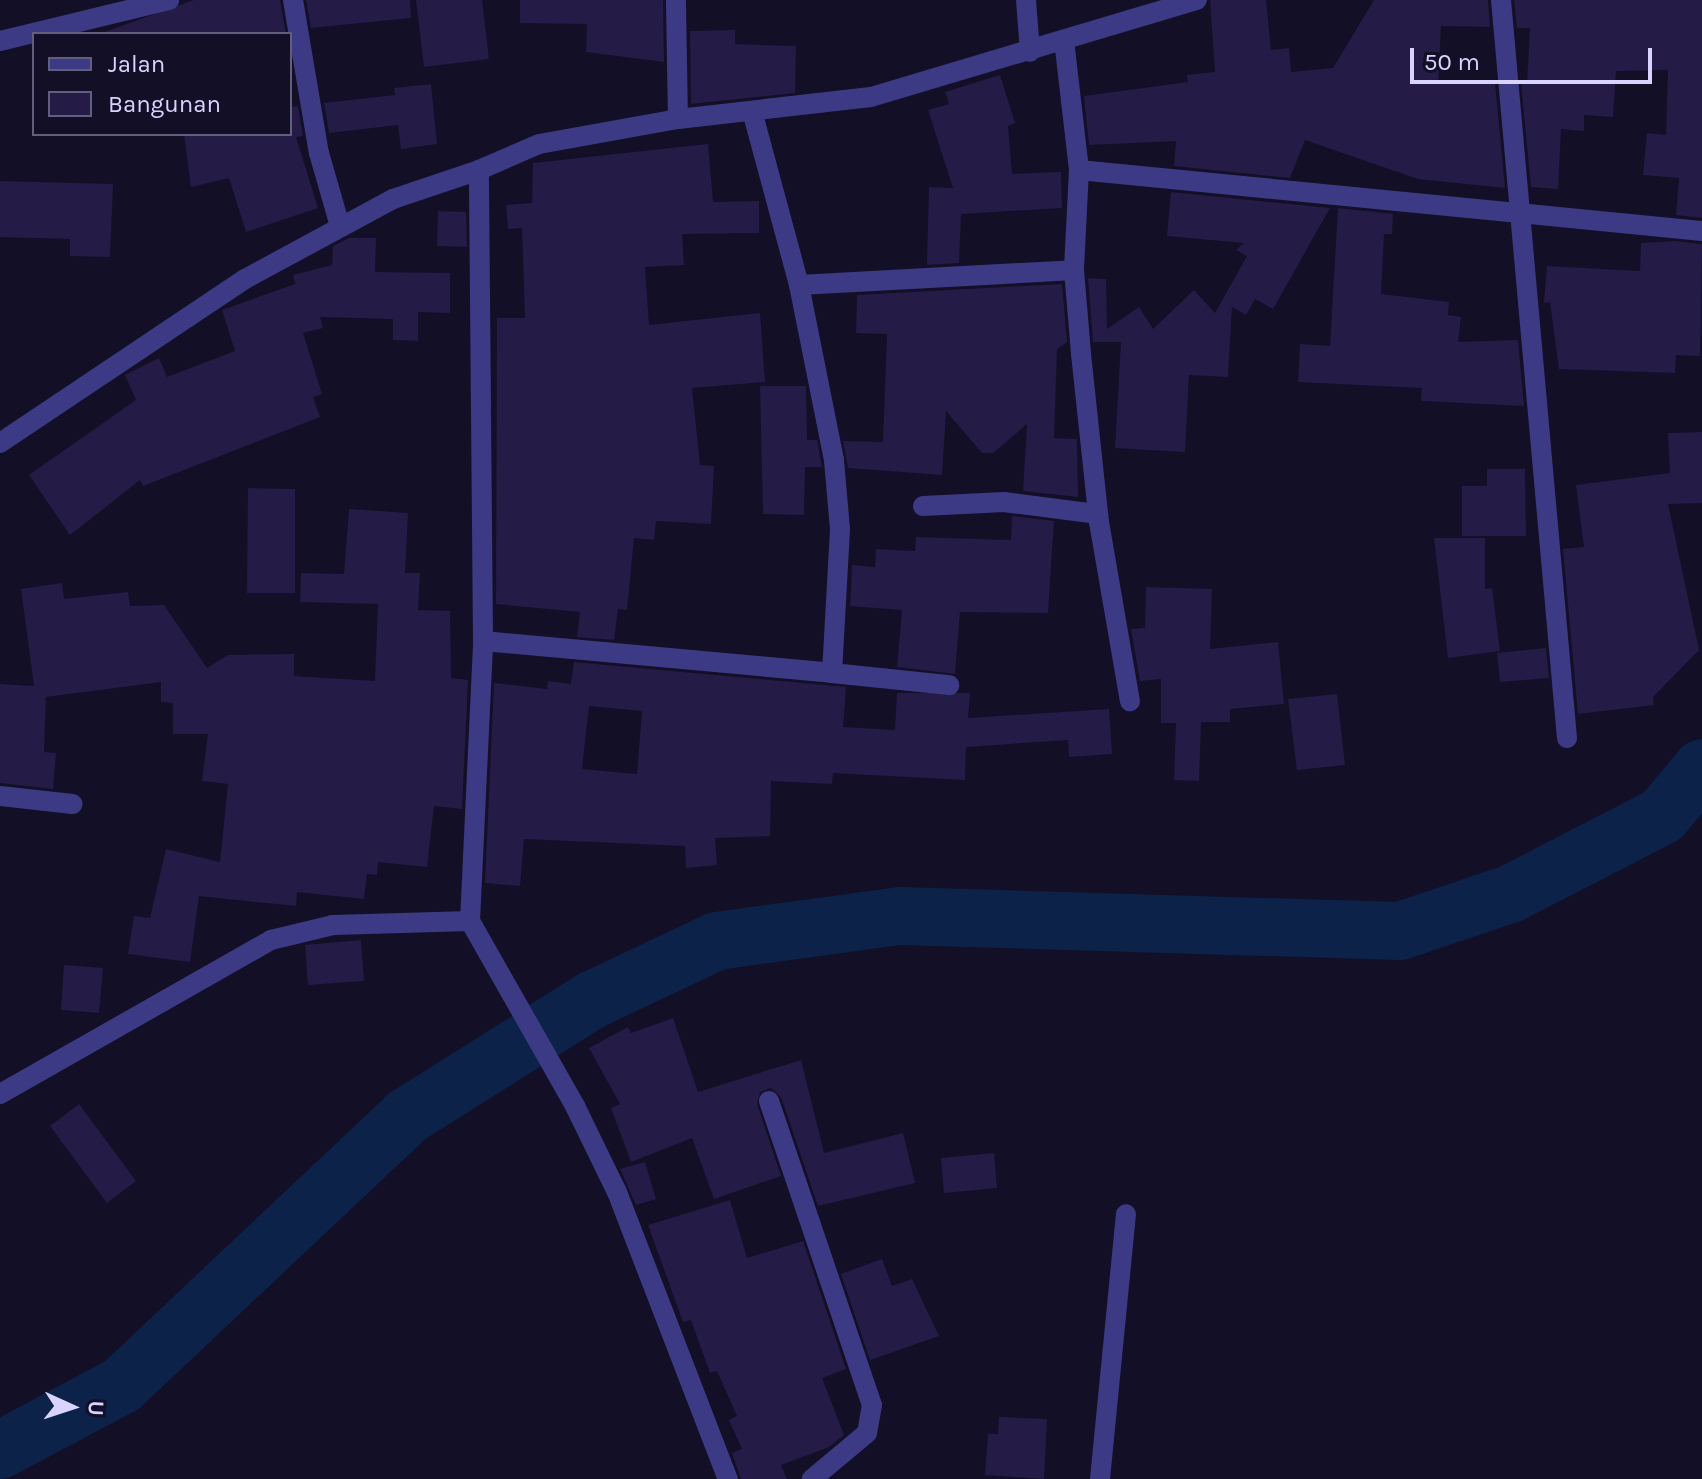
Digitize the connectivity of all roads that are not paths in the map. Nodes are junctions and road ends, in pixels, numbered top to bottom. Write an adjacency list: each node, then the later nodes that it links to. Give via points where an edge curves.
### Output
1 (169, 0): 7 (street)
2 (293, 0): 17 (street, via 319,153)
3 (676, 0): 13 (street)
4 (1026, 0): 11 (street)
5 (1197, 0): 9 (street)
6 (1501, 0): 16 (street)
7 (37, 32)
8 (32, 33): 10 (street)
9 (1064, 40): 11 (street); 15 (street)
10 (0, 41)
11 (1030, 52): 12 (street, via 871,97)
12 (753, 114): 13 (street); 20 (street)
13 (678, 119): 14 (street, via 539,144)
14 (479, 170): 17 (street); 24 (street)
15 (1079, 170): 16 (street); 19 (street)
16 (1520, 211): 18 (street); 28 (street)
17 (340, 226): 21 (street, via 245,279)
18 (1702, 231)
19 (1074, 270): 20 (street); 23 (street)
20 (799, 285): 25 (street, via 824,402 840,529)
21 (0, 443)
22 (923, 506): 23 (street, via 1004,502)
23 (1098, 514): 27 (street)
24 (483, 641): 25 (street); 31 (street)
25 (832, 673): 26 (street)
26 (949, 685)
27 (1130, 701)
28 (1567, 738)
29 (0, 796): 30 (street)
30 (73, 804)
31 (470, 921): 32 (street, via 333,925 271,940); 35 (street, via 490,965 575,1106 617,1192)
32 (0, 1094)
33 (769, 1101): 36 (street, via 872,1405 867,1433)
34 (1126, 1214): 37 (street)
35 (728, 1479)
36 (812, 1479)
37 (1100, 1479)

